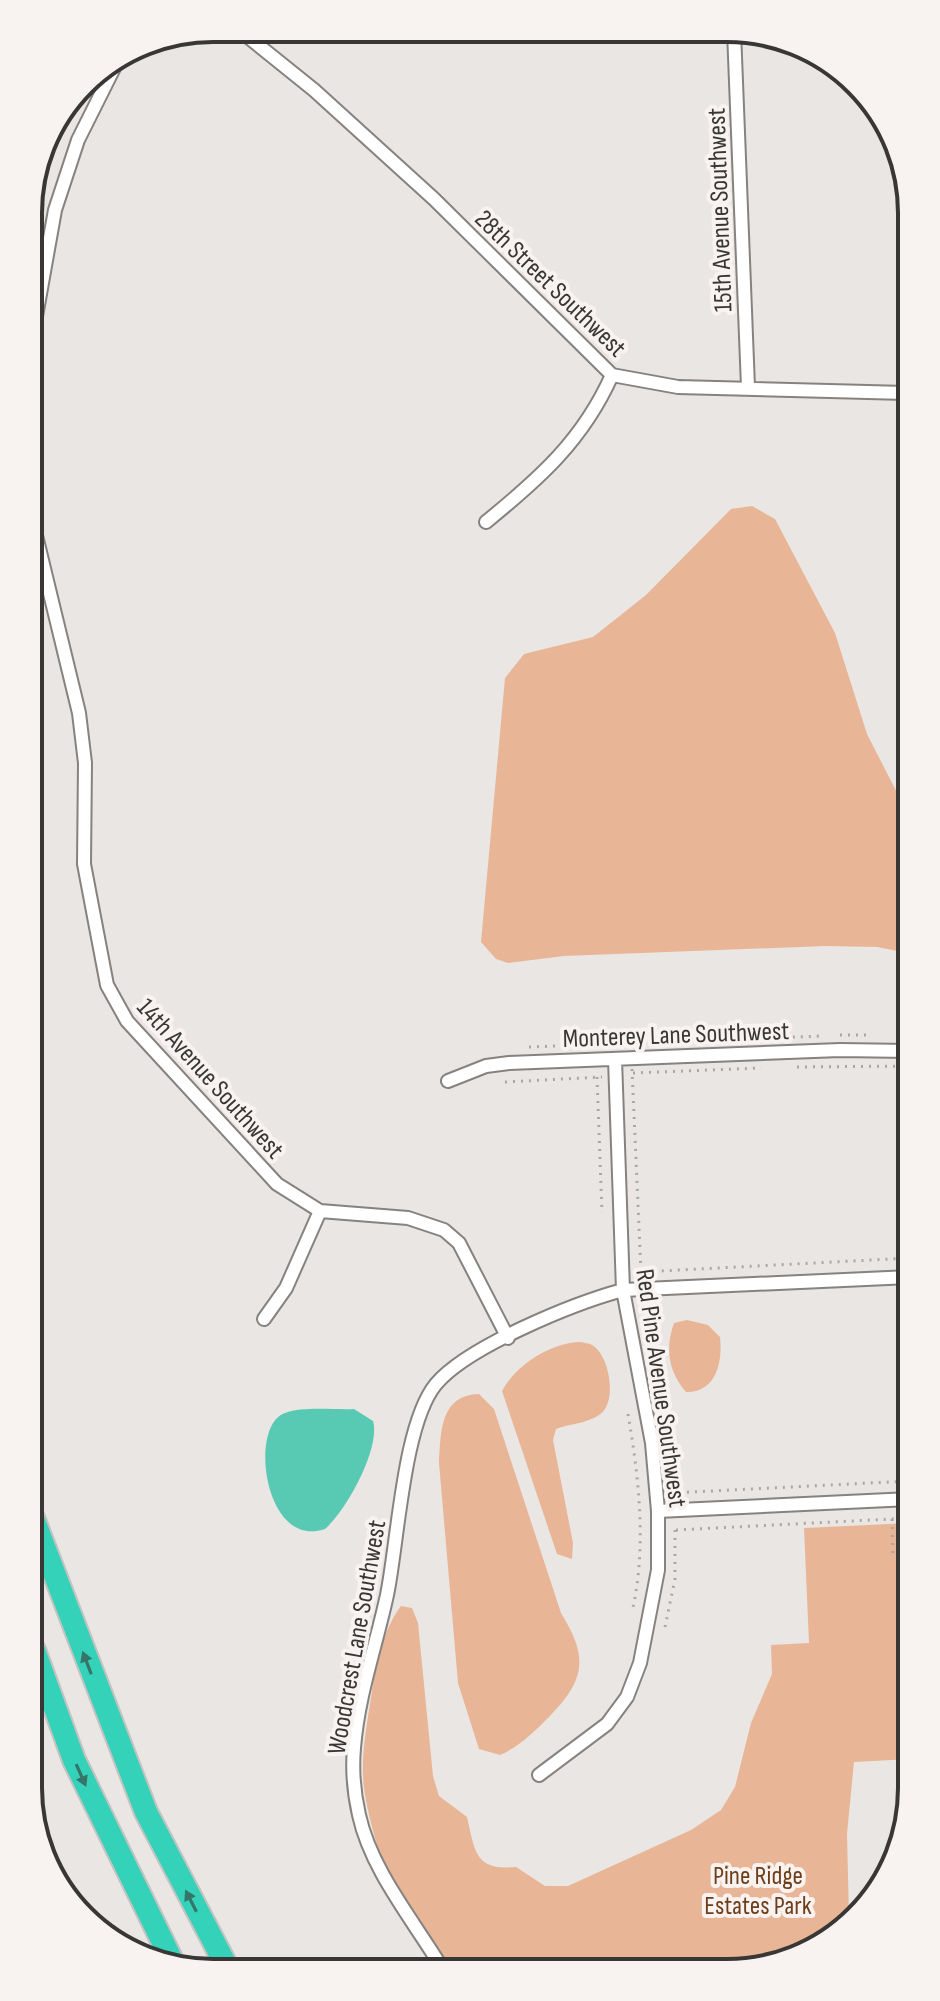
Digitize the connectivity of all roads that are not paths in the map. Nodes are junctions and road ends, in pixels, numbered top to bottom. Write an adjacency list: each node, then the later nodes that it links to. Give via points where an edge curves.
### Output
1 (254, 42): 5 (street, 28th Street Southwest, via 434,199)
2 (734, 42): 6 (street, 15th Avenue Southwest)
3 (110, 77): 4 (street, via 78,140 55,210)
4 (42, 283)
5 (612, 375): 6 (street, 28th Street Southwest, via 678,387); 8 (street, via 596,412 544,475)
6 (748, 387): 7 (street, 28th Street Southwest)
7 (898, 393)
8 (486, 522)
9 (42, 560): 13 (street, 14th Avenue Southwest, via 79,713 85,763 84,864 107,985 127,1021 277,1184)
10 (898, 1051): 11 (street, Monterey Lane Southwest)
11 (615, 1059): 12 (street, Monterey Lane Southwest, via 486,1066); 15 (street, Red Pine Avenue Southwest)
12 (448, 1081)
13 (320, 1211): 16 (street, via 286,1288); 17 (street, 14th Avenue Southwest, via 408,1218 444,1230 459,1243)
14 (898, 1278): 15 (street, Woodcrest Lane Southwest)
15 (623, 1290): 17 (street, Woodcrest Lane Southwest, via 589,1299); 19 (street, Red Pine Avenue Southwest, via 652,1443)
16 (264, 1319)
17 (508, 1338): 25 (street, Woodcrest Lane Southwest, via 463,1361 427,1397 411,1449 388,1591 354,1747 354,1788 364,1835)
18 (898, 1500): 19 (street)
19 (658, 1511): 22 (street, Red Pine Avenue Southwest, via 654,1598 627,1697 607,1724)
20 (42, 1541): 24 (highway, one-way to 20, via 146,1812)
21 (42, 1672): 23 (highway, one-way to 23, via 74,1760)
22 (539, 1775)
23 (168, 1953)
24 (223, 1959)
25 (436, 1959)

